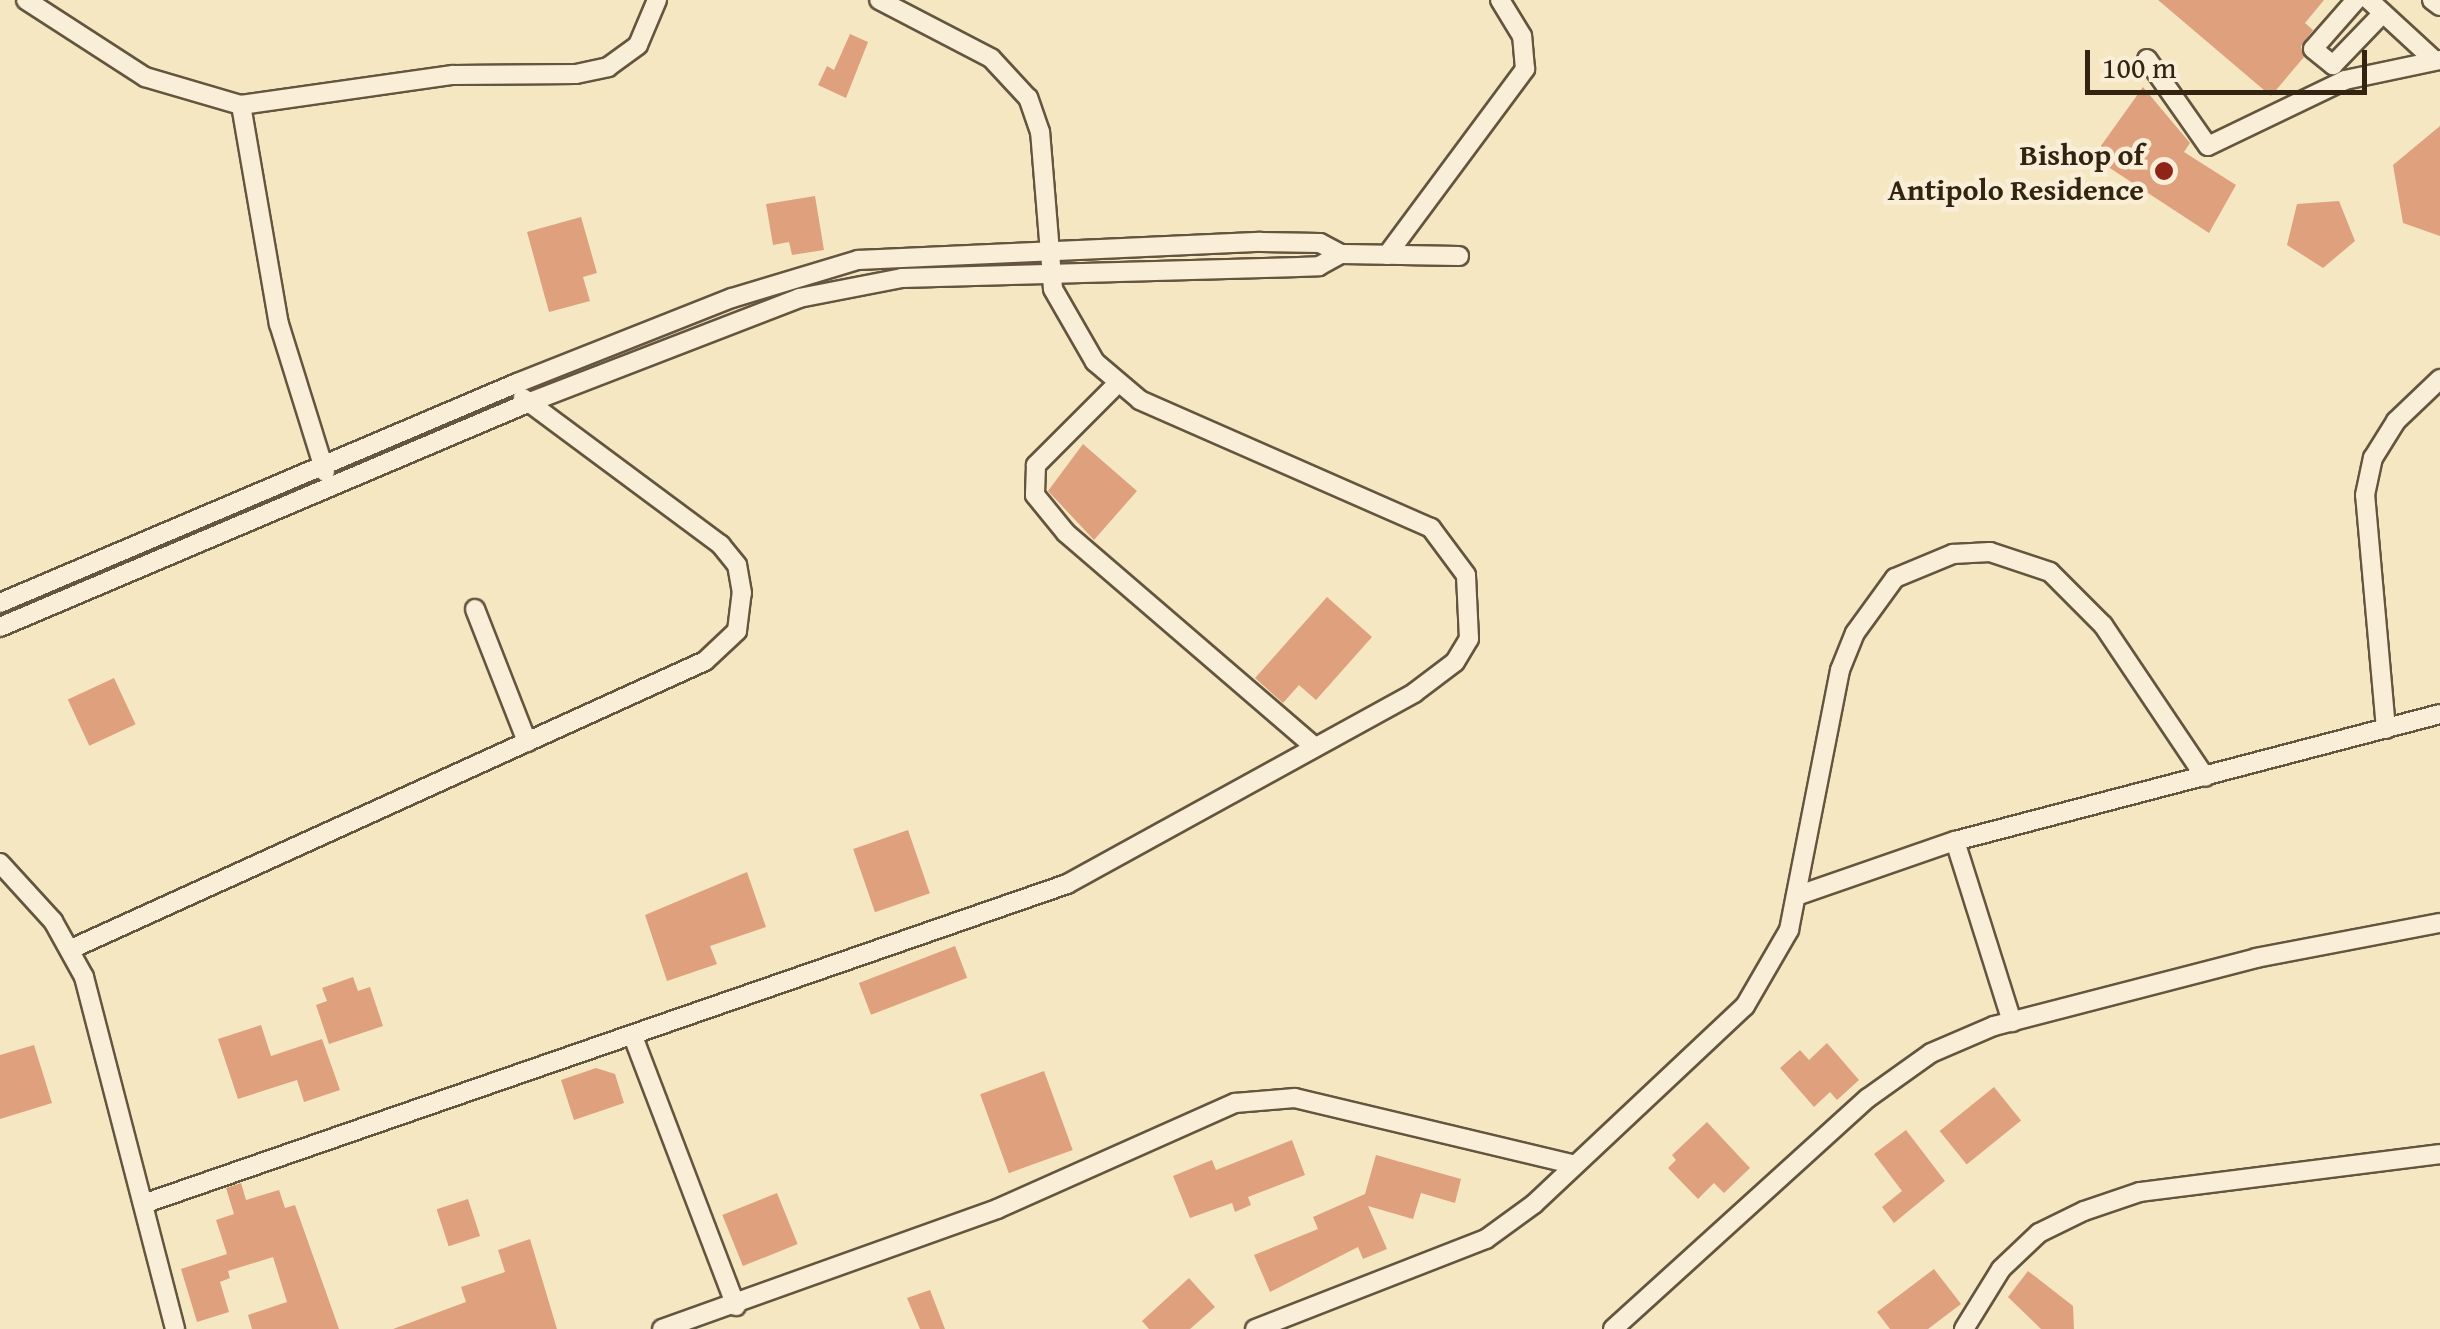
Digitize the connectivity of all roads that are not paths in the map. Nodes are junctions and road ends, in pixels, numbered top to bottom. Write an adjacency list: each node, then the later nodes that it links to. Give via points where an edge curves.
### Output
1 (26, 0): 11 (street, via 145,78)
2 (658, 0): 11 (street, via 638,45 608,68 454,75)
3 (879, 0): 12 (street, via 991,58 1028,98 1040,132)
4 (1500, 0): 14 (street, via 1522,36 1525,70)
5 (2356, 0): 8 (street, via 2313,49 2333,65)
6 (2432, 0): 7 (street)
7 (2440, 6)
8 (2376, 7): 10 (street)
9 (2147, 59): 10 (street, via 2208,146 2345,80)
10 (2437, 60)
11 (240, 105): 21 (street, via 274,306)
12 (1047, 248): 13 (street, via 1320,243); 16 (street); 18 (street, via 900,255 825,268)
13 (1341, 254): 14 (street); 16 (street, via 1319,266)
14 (1386, 255): 15 (street)
15 (1458, 256)
16 (1050, 270): 19 (street, via 1062,312); 20 (street, via 902,278 799,298)
17 (2440, 379): 27 (street, via 2396,422 2373,458 2365,496)
18 (516, 383): 20 (street); 21 (street)
19 (1117, 384): 29 (street, via 1036,465 1035,496 1066,533); 29 (street, via 1431,528 1458,562 1471,610 1468,639 1455,662)
20 (526, 404): 22 (street); 28 (street, via 721,544 736,566 742,593 737,631 705,662)
21 (323, 466): 22 (street); 23 (street)
22 (331, 487): 25 (street)
23 (0, 603)
24 (475, 610): 28 (street)
25 (0, 627)
26 (2440, 714): 27 (street)
27 (2386, 729): 30 (street)
28 (527, 742): 35 (street)
29 (1314, 746): 37 (street, via 1067,884)
30 (2205, 778): 31 (street); 33 (street, via 2104,625 2050,572 1990,552 1920,564 1894,578 1872,604 1840,670)
31 (1955, 841): 33 (street); 36 (street)
32 (0, 863): 35 (street)
33 (1796, 896): 39 (street, via 1779,958 1746,1006)
34 (2440, 923): 36 (street, via 2256,958)
35 (71, 949): 40 (street, via 93,1004)
36 (2012, 1022): 45 (street, via 1931,1053 1868,1098)
37 (634, 1039): 40 (street); 41 (street)
38 (2440, 1154): 46 (street, via 2140,1192 2084,1210 2039,1233 2001,1269)
39 (1572, 1164): 41 (street, via 1295,1098 1236,1102 996,1209); 44 (street, via 1486,1239)
40 (142, 1204): 42 (street)
41 (736, 1306): 43 (street)
42 (175, 1329)
43 (662, 1329)
44 (1255, 1329)
45 (1613, 1329)
46 (1964, 1329)

